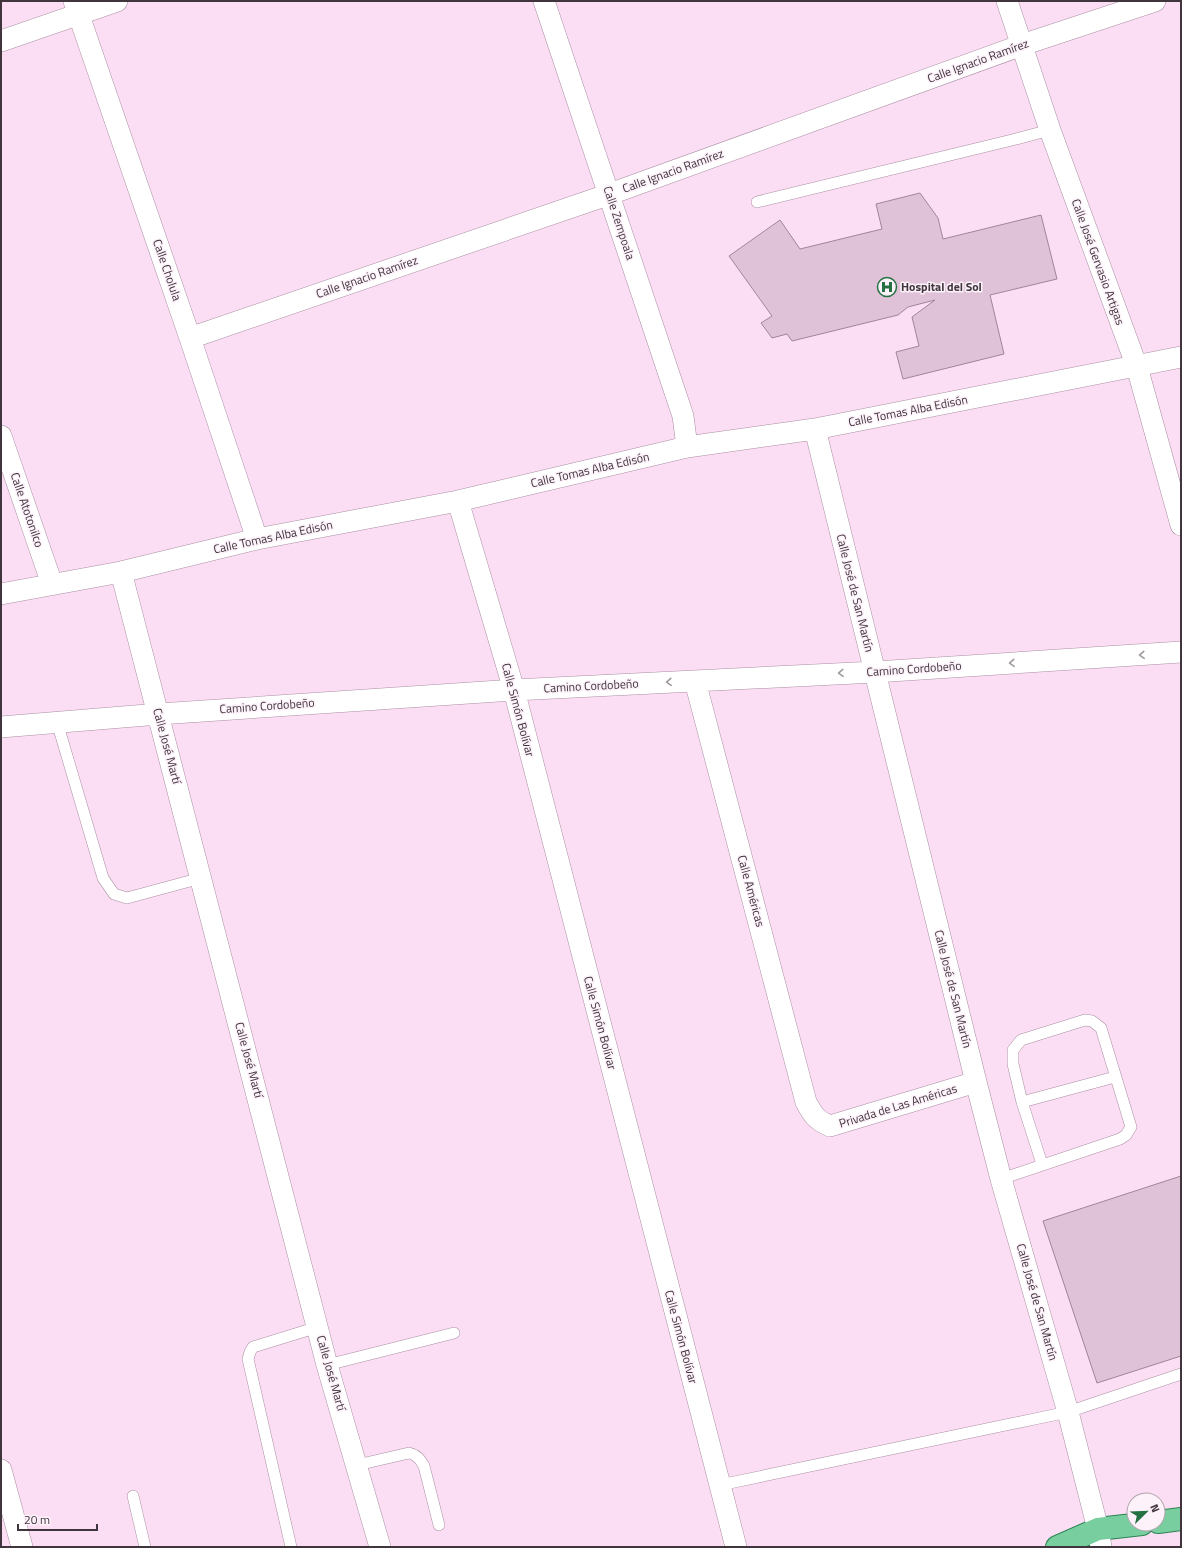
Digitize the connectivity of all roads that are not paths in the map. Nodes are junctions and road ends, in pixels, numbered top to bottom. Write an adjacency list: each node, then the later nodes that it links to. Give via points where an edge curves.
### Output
1 (117, 1): 5 (street)
2 (544, 1): 9 (street, Calle Zempoala)
3 (1007, 1): 7 (street, Calle José Gervasio Artigas)
4 (1155, 1): 7 (street, Calle Ignacio Ramírez)
5 (77, 8): 6 (street); 11 (street, Calle Cholula)
6 (1, 40)
7 (1022, 45): 8 (street, Calle José Gervasio Artigas); 9 (street, Calle Ignacio Ramírez)
8 (1050, 130): 10 (lane); 13 (street, Calle José Gervasio Artigas)
9 (610, 194): 11 (street, Calle Ignacio Ramírez); 16 (street, Calle Zempoala, via 683,416)
10 (757, 202)
11 (190, 338): 19 (street, Calle Cholula)
12 (1181, 357): 13 (street, Calle Tomas Alba Edisón)
13 (1136, 367): 14 (street, Calle Tomas Alba Edisón); 18 (street, Calle José Gervasio Artigas)
14 (815, 429): 16 (street, Calle Tomas Alba Edisón); 24 (street, Calle José de San Martín)
15 (1, 436): 21 (street, Calle Atotonilco)
16 (687, 447): 17 (street, Calle Tomas Alba Edisón)
17 (458, 501): 19 (street, Calle Tomas Alba Edisón); 26 (street, Calle Simón Bolívar)
18 (1181, 525)
19 (257, 539): 20 (street, Calle Tomas Alba Edisón)
20 (121, 572): 21 (street, Calle Tomas Alba Edisón); 27 (street, Calle José Martí)
21 (52, 584): 22 (street, Calle Tomas Alba Edisón)
22 (1, 594)
23 (1181, 652): 24 (street, Camino Cordobeño, one-way to 24)
24 (875, 672): 25 (street, Camino Cordobeño, one-way to 25); 32 (street, Calle José de San Martín)
25 (695, 681): 26 (street, Camino Cordobeño, one-way to 26); 33 (street, Calle Américas)
26 (514, 690): 27 (street, Camino Cordobeño); 44 (street, Calle Simón Bolívar)
27 (159, 714): 28 (street, Camino Cordobeño); 30 (street, Calle José Martí)
28 (57, 722): 29 (street, Camino Cordobeño); 30 (lane, via 103,878 114,894 127,898)
29 (1, 727)
30 (202, 878): 37 (street, Calle José Martí)
31 (1115, 1077): 34 (lane); 34 (lane, via 1101,1028 1085,1020 1021,1040 1014,1050 1012,1064); 35 (lane, via 1131,1127 1126,1135)
32 (976, 1082): 33 (street, Privada de Las Américas, via 830,1126 813,1115); 36 (street, Calle José de San Martín)
33 (806, 1102)
34 (1022, 1102): 35 (lane)
35 (1042, 1164): 36 (lane)
36 (1001, 1179): 41 (street, Calle José de San Martín)
37 (318, 1327): 39 (street, Calle José Martí); 53 (lane, via 253,1346 248,1359)
38 (454, 1333): 39 (lane)
39 (328, 1365): 42 (street, Calle José Martí)
40 (1181, 1374): 41 (lane)
41 (1068, 1412): 44 (lane); 50 (street, Calle José de San Martín)
42 (357, 1465): 48 (lane, via 409,1453 415,1454 424,1466); 54 (street, Calle José Martí)
43 (1, 1470): 51 (street)
44 (720, 1485): 55 (street, Calle Simón Bolívar)
45 (133, 1496): 52 (lane)
46 (1181, 1520): 47 (main road)
47 (1166, 1521)
48 (439, 1525)
49 (1126, 1529): 50 (main road)
50 (1100, 1538): 56 (main road)
51 (22, 1547)
52 (146, 1547)
53 (291, 1547)
54 (380, 1547)
55 (736, 1547)
56 (1057, 1547)

